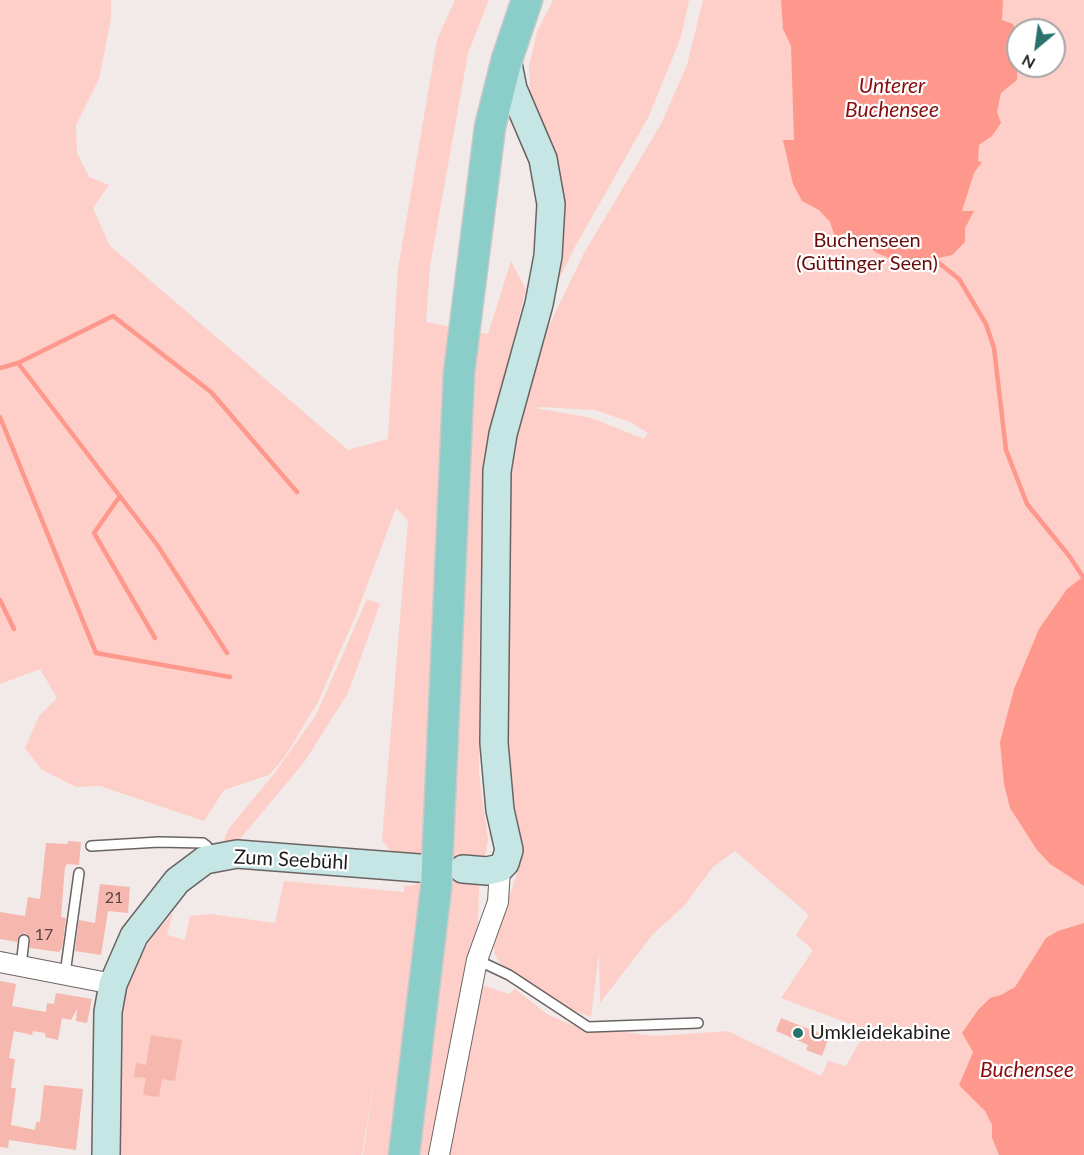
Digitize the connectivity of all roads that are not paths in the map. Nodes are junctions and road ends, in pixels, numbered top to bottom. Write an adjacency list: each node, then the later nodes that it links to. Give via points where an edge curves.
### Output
1 (527, 0): 2 (main road)
2 (507, 59): 6 (main road, via 513,89 543,159 551,204 548,256 533,333 506,423 497,471 494,743 500,810 509,850); 17 (main road, via 481,182 459,373 436,888)
3 (91, 846): 4 (lane, via 203,843 207,846)
4 (205, 861): 5 (main road, Zum Seebühl, via 237,854); 14 (main road, Zum Seebühl, via 177,881 156,905 134,936)
5 (418, 868)
6 (500, 868): 7 (main road); 10 (street, via 498,902)
7 (463, 869)
8 (79, 873): 13 (lane)
9 (24, 940): 12 (lane)
10 (477, 960): 15 (lane, via 509,975 588,1027); 18 (street)
11 (0, 962): 12 (street)
12 (21, 966): 13 (street)
13 (65, 974): 14 (street)
14 (113, 984): 16 (main road, Zum Seebühl, via 108,1012)
15 (698, 1023)
16 (106, 1155)
17 (404, 1155)
18 (440, 1155)

